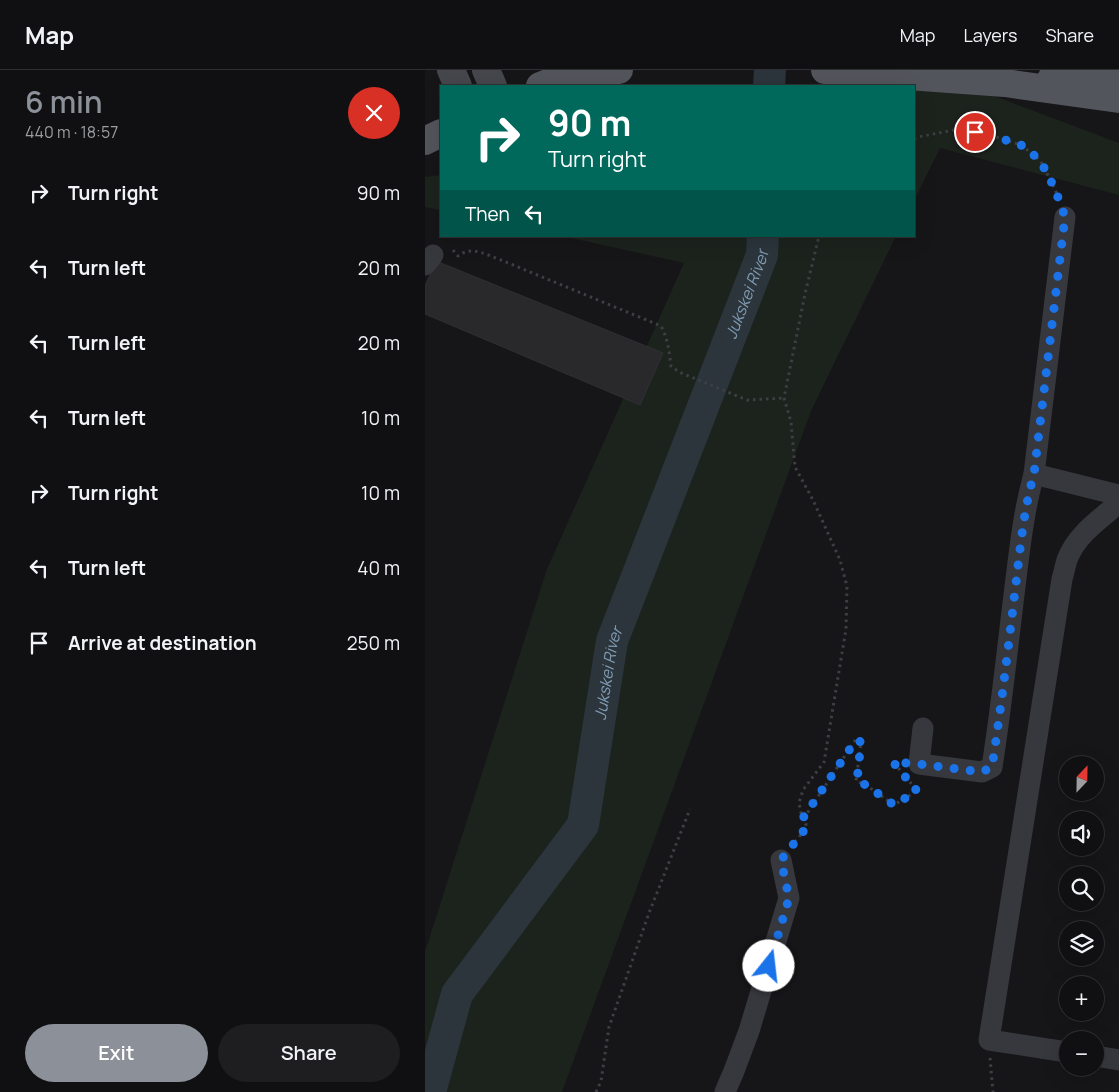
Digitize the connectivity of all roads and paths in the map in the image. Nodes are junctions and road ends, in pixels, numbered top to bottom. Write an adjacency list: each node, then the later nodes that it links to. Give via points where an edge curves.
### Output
1 (451, 70): 7 (main road)
2 (487, 70): 8 (main road)
3 (619, 70): 9 (main road, via 558,79)
4 (825, 70): 5 (main road)
5 (905, 73): 6 (main road, via 1005,84)
6 (1117, 83)
7 (458, 85)
8 (493, 85)
9 (543, 85)
10 (440, 134): 12 (main road)
11 (915, 139): 13 (path, via 959,129 1021,145 1040,160)
12 (425, 141)
13 (1065, 217): 17 (street)
14 (819, 237): 16 (path)
15 (429, 260): 16 (path, via 443,248 451,249 459,256 470,250 501,260 661,326 666,335 671,366 679,372 747,400)
16 (783, 398): 23 (path, via 791,422 795,467 840,560 847,586 846,629 824,762 803,790 799,803)
17 (1034, 474): 18 (street); 21 (street, via 1020,549 992,767 982,772)
18 (1119, 495)
19 (1119, 503): 25 (street, via 1088,529 1075,545 1062,579)
20 (923, 728): 21 (street)
21 (919, 764): 23 (path, via 893,762 917,791 894,805 857,781 861,742 856,740)
22 (690, 810): 29 (path, via 609,1026 601,1081)
23 (803, 818): 24 (path, via 806,824 803,832)
24 (781, 860): 30 (street, via 789,898 749,1031)
25 (989, 1040): 26 (street); 31 (path)
26 (1059, 1051)
27 (1104, 1058): 28 (street)
28 (1119, 1060)
29 (595, 1092)
30 (725, 1092)
31 (993, 1092)

